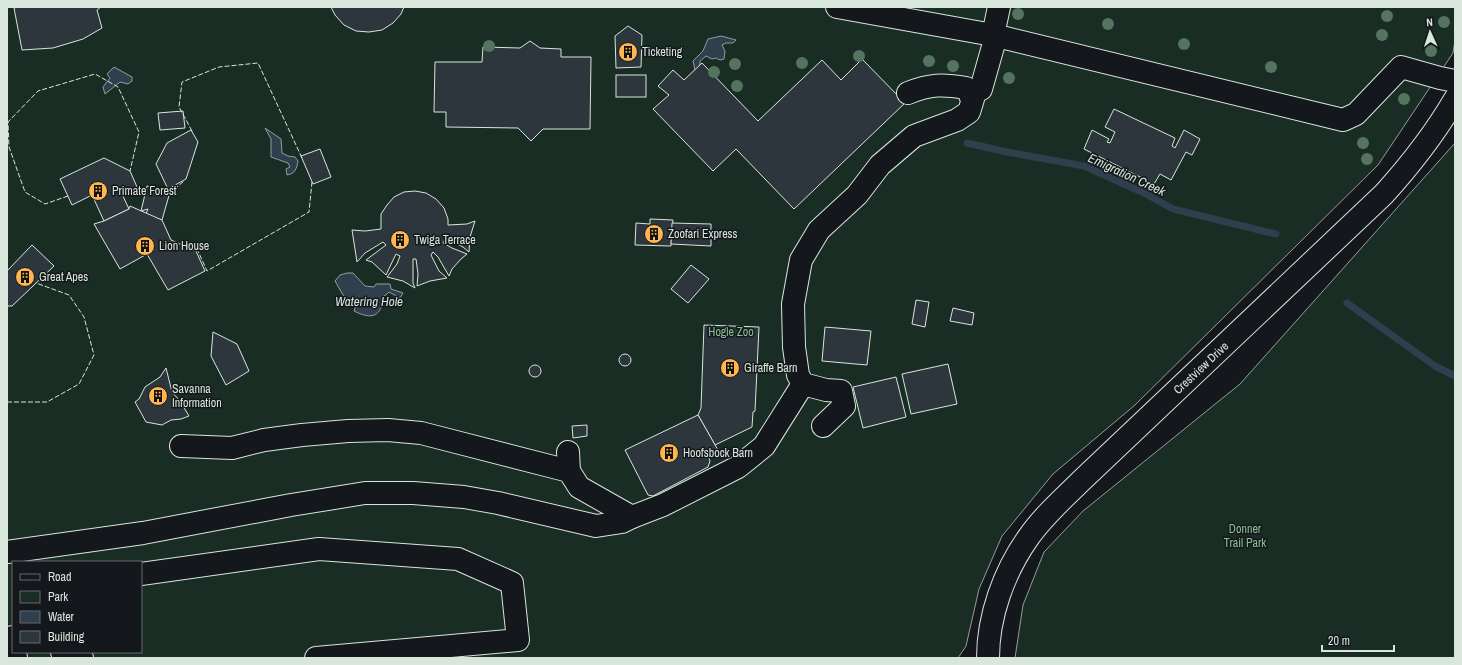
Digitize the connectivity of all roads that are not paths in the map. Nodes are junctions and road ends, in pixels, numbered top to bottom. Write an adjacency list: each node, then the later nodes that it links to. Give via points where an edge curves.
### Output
1 (837, 7): 3 (street)
2 (999, 7): 3 (street)
3 (994, 36): 4 (street, via 1343,120 1356,114 1401,67); 6 (street, via 981,89)
4 (1455, 80)
5 (908, 93): 6 (street, via 922,87 945,84 966,88)
6 (970, 95): 8 (street, via 973,99 968,112 957,120 914,136 880,165 857,195 819,230 801,260 793,304 794,347 798,375)
7 (1455, 99): 17 (street, Crestview Drive, via 1432,138 1411,166 1384,194 1082,480 1029,537 1001,588 993,619)
8 (802, 384): 9 (street, via 841,391 844,406); 11 (street, via 764,446 738,467 663,505)
9 (823, 426)
10 (181, 446): 11 (street, via 232,448 264,440 348,431 388,430 421,433 569,461 579,487)
11 (632, 517): 12 (street, via 622,522 596,526 464,497 365,493 143,534)
12 (7, 552)
13 (142, 574): 16 (street, via 319,549 458,559 512,583 518,640)
14 (65, 653): 15 (street)
15 (82, 658)
16 (316, 658)
17 (988, 658)

